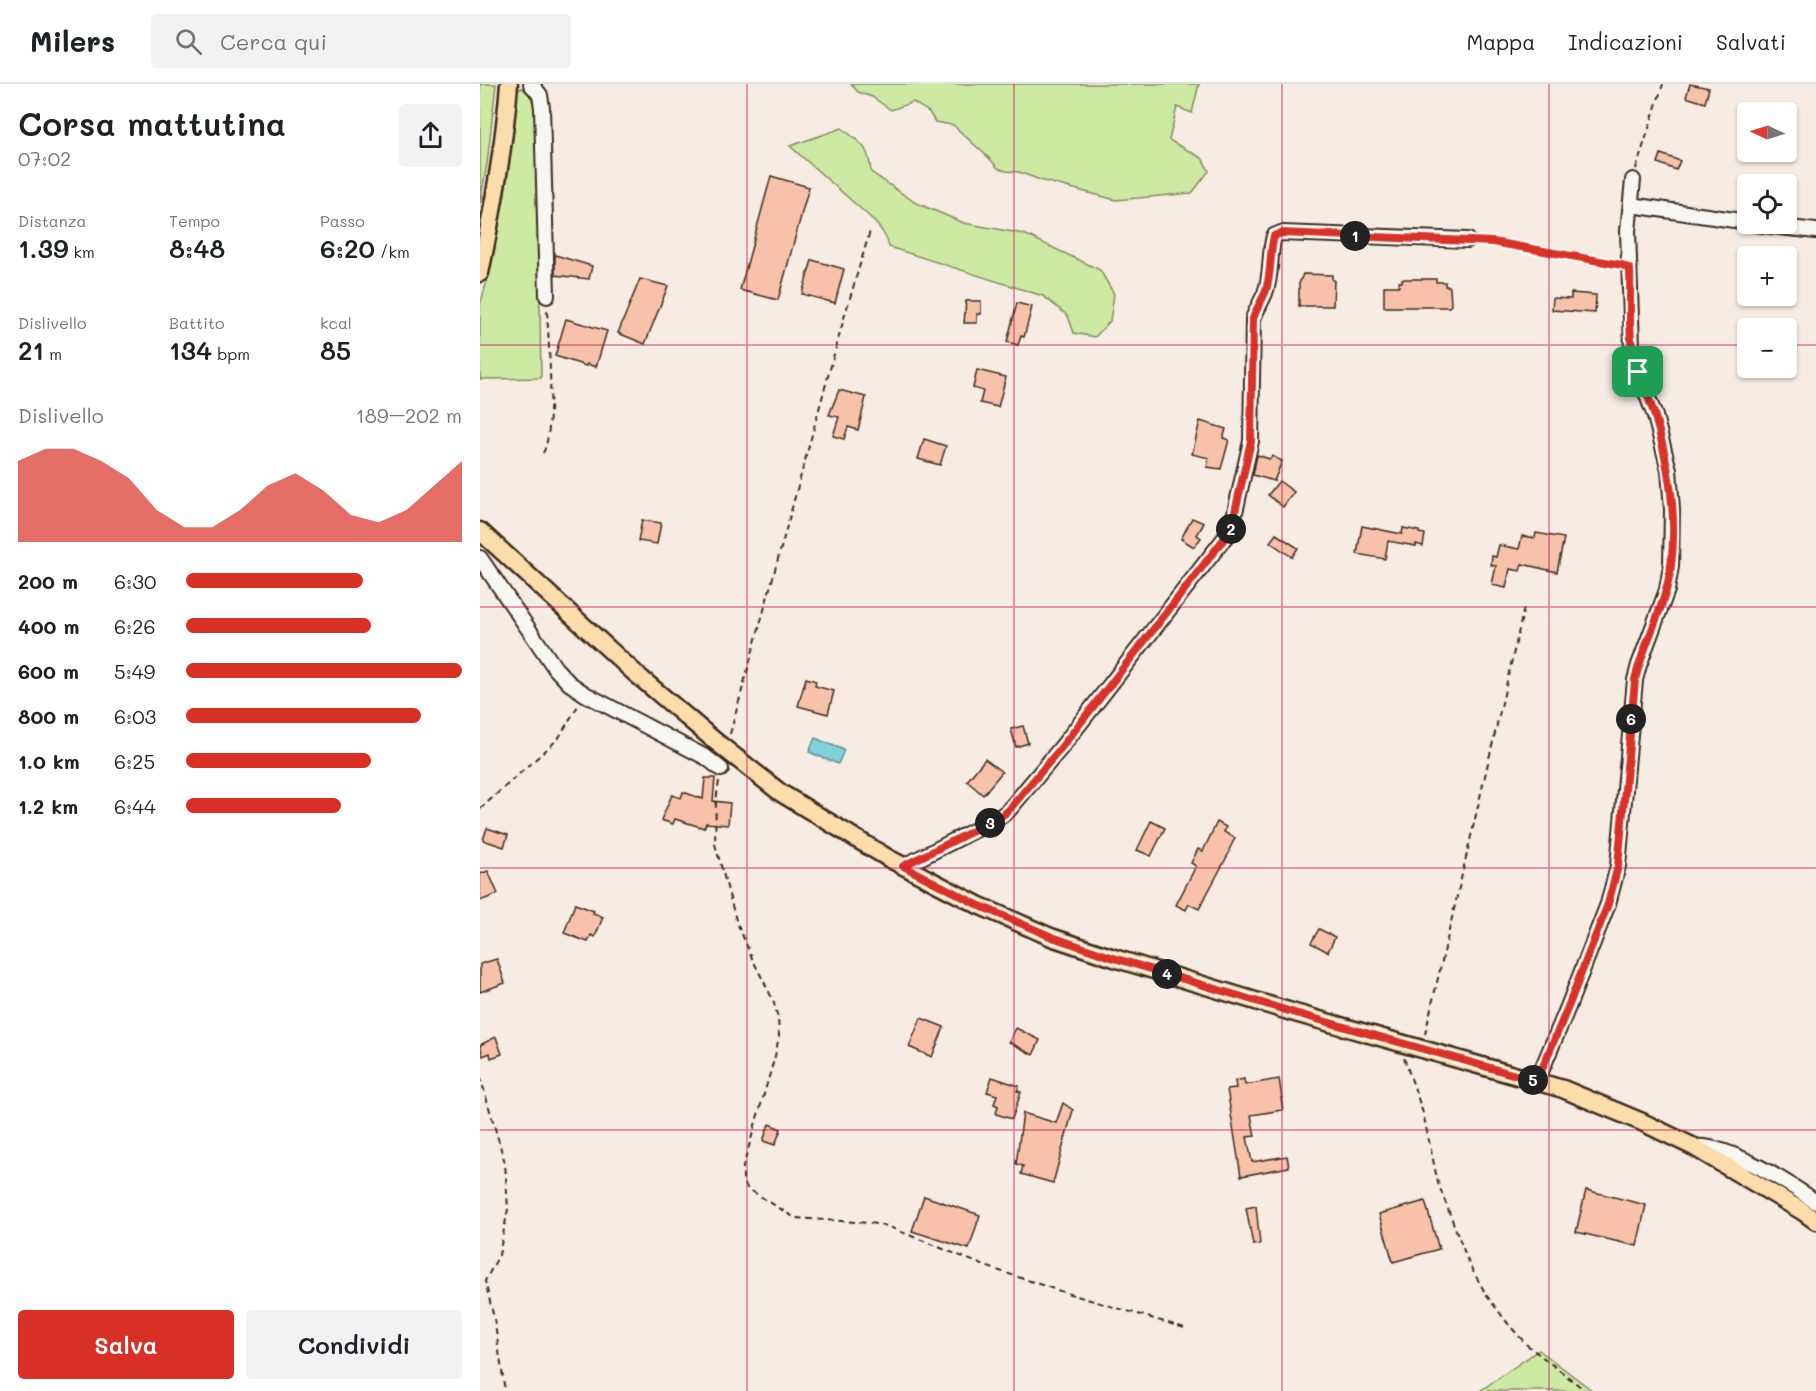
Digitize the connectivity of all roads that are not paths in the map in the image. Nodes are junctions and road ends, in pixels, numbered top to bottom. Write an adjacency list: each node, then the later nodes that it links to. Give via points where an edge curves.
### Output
1 (509, 84): 9 (main road, via 501,161)
2 (539, 86): 10 (street)
3 (1633, 180): 4 (street)
4 (1631, 205): 5 (street); 15 (street, via 1628,231 1632,346 1669,470 1671,566 1667,590 1635,680 1618,866 1608,904)
5 (1737, 220)
6 (1797, 229): 7 (street)
7 (1816, 231)
8 (1468, 240): 14 (street, via 1281,233 1274,236 1266,292 1253,319 1251,441 1231,530 1008,811)
9 (480, 273)
10 (547, 296)
11 (480, 531): 14 (main road, via 721,746 781,793)
12 (480, 558): 13 (street, via 569,683)
13 (721, 769)
14 (903, 866): 15 (main road, via 1052,937 1295,1013)
15 (1537, 1081): 16 (main road)
16 (1694, 1147): 17 (street, via 1706,1145 1729,1154 1784,1179); 18 (main road)
17 (1816, 1202)
18 (1816, 1221)

